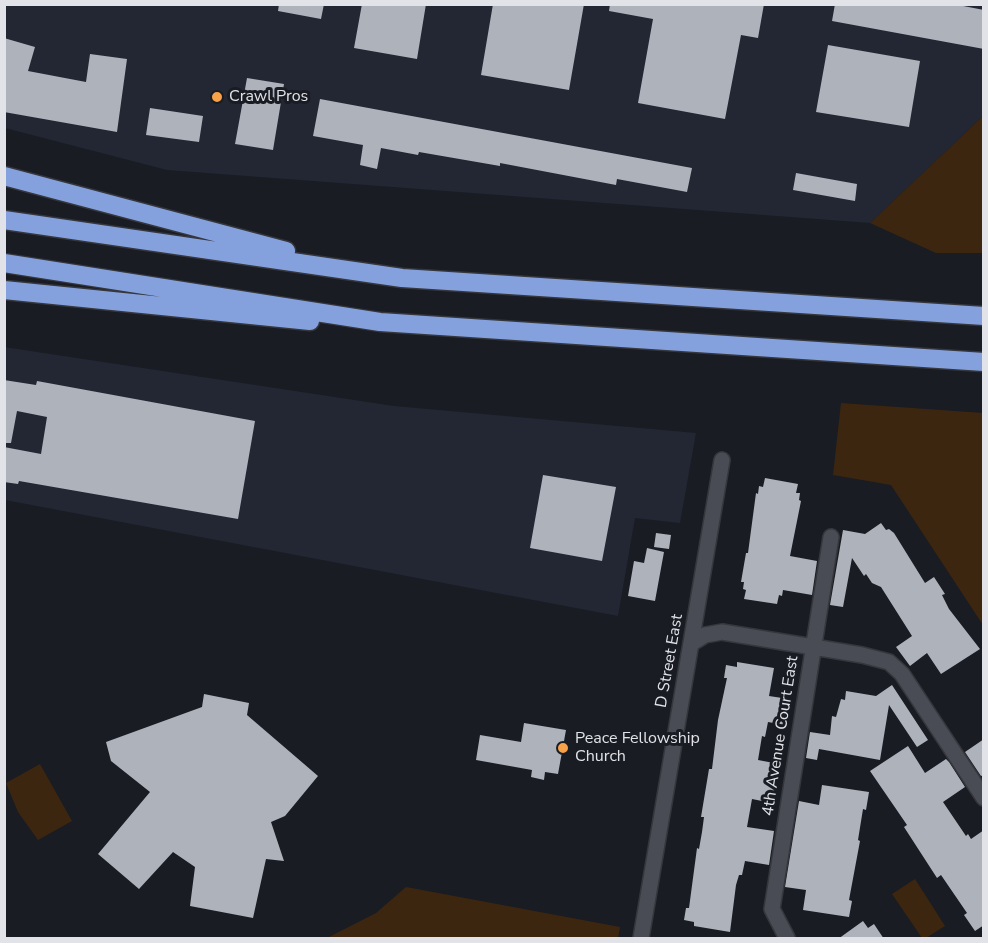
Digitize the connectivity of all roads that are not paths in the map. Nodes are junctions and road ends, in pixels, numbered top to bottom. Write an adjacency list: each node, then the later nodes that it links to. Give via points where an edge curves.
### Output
1 (4, 176): 4 (highway)
2 (4, 220): 4 (highway)
3 (4, 263): 7 (highway)
4 (402, 278): 6 (highway)
5 (4, 290): 7 (highway, via 282,320)
6 (984, 316)
7 (437, 328): 8 (highway)
8 (984, 362)
9 (722, 460): 11 (street, D Street East)
10 (831, 537): 12 (street, 4th Avenue Court East)
11 (692, 643): 12 (street, via 705,635 722,632); 14 (street, D Street East)
12 (813, 647): 13 (street, via 883,660 903,674); 15 (street, 4th Avenue Court East, via 772,909)
13 (984, 798)
14 (641, 939)
15 (786, 939)

